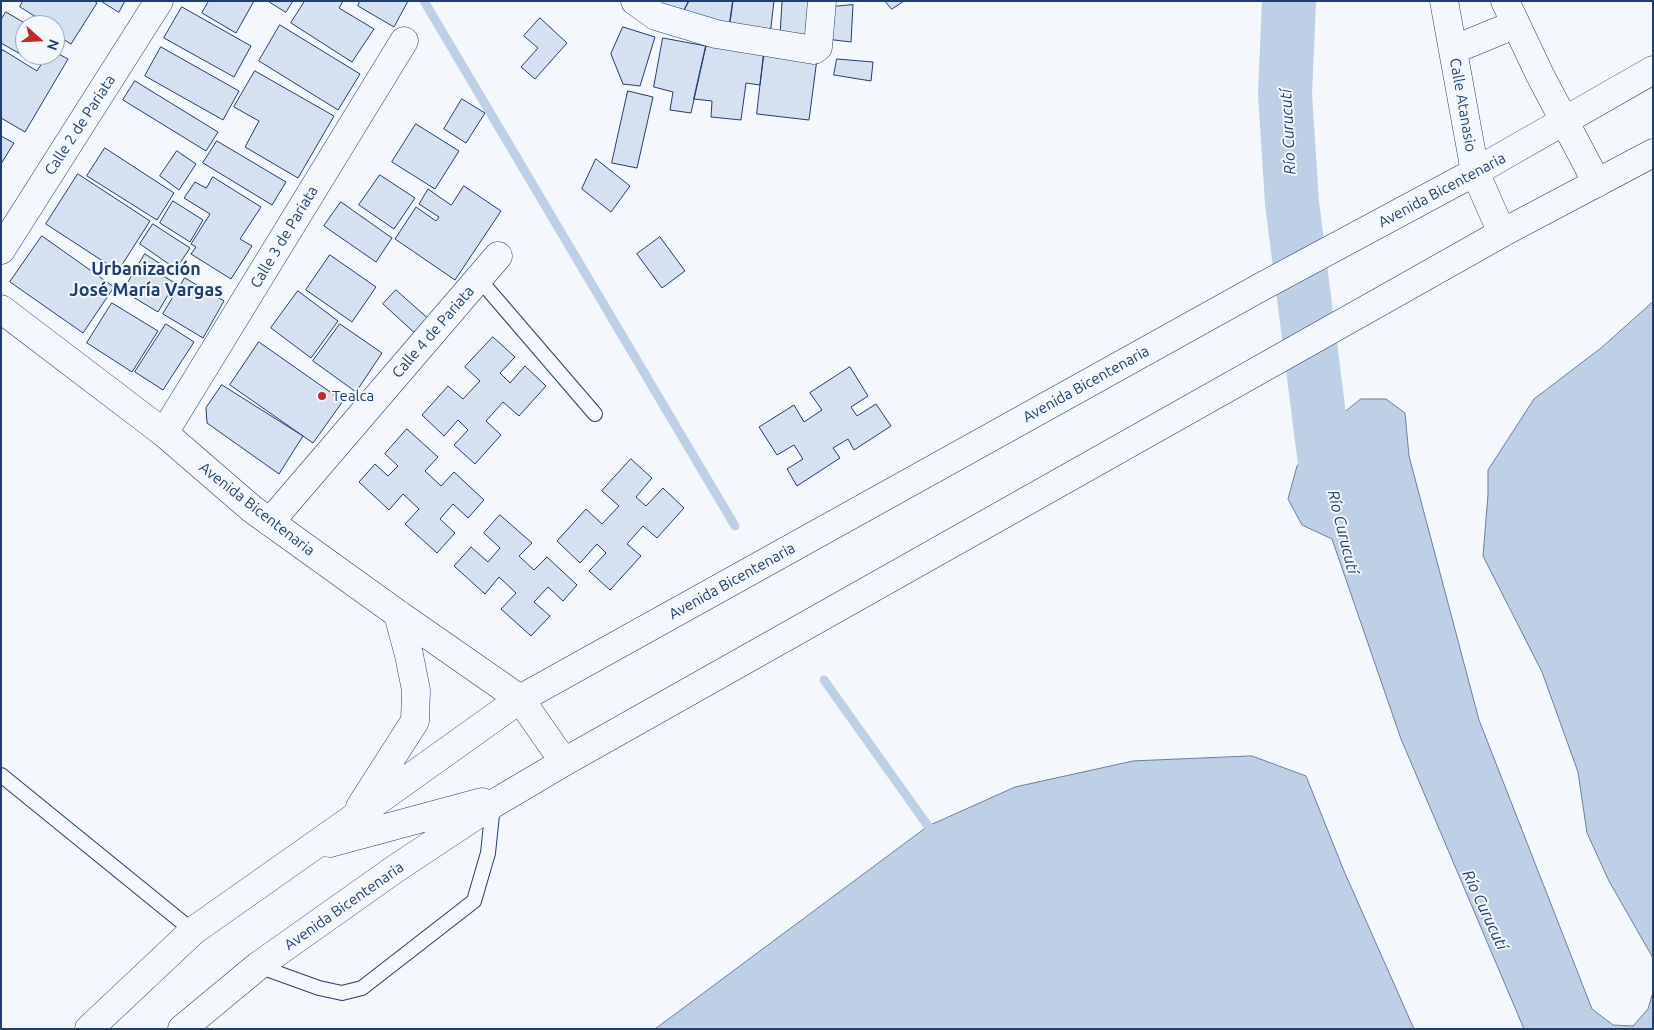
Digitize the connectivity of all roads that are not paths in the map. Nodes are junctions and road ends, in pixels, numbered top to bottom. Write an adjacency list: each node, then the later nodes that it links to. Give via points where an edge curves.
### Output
1 (160, 1): 14 (street, Calle 2 de Pariata)
2 (635, 1): 3 (street, via 656,16 716,34 814,50 818,47)
3 (822, 1)
4 (1444, 1): 7 (street, Calle Atanasio)
5 (1510, 13): 7 (street); 9 (street)
6 (404, 41): 19 (street, Calle 3 de Pariata)
7 (1452, 50): 11 (street, Calle Atanasio)
8 (1653, 70): 9 (street, Avenida Bicentenaria)
9 (1564, 122): 11 (street, Avenida Bicentenaria); 12 (street)
10 (1653, 153): 12 (street, Avenida Bicentenaria)
11 (1475, 172): 13 (street, Calle Atanasio); 22 (street, Avenida Bicentenaria, via 1261,287)
12 (1597, 182): 13 (street, Avenida Bicentenaria)
13 (1502, 233): 23 (street, Avenida Bicentenaria)
14 (1, 250)
15 (498, 256): 16 (street, Calle 4 de Pariata)
16 (479, 279): 18 (lane); 20 (street, Calle 4 de Pariata)
17 (1, 309): 19 (street, Avenida Bicentenaria)
18 (595, 414)
19 (164, 433): 20 (street, Avenida Bicentenaria)
20 (270, 522): 21 (street, Avenida Bicentenaria)
21 (398, 614): 22 (street, Avenida Bicentenaria); 26 (street, via 416,690 415,721)
22 (520, 699): 23 (street, Avenida Bicentenaria); 26 (street, Avenida Bicentenaria)
23 (564, 762): 25 (street, Avenida Bicentenaria)
24 (1, 775): 28 (lane)
25 (501, 799): 27 (street); 29 (street, Avenida Bicentenaria); 29 (lane, via 474,901 362,988 342,992 319,988)
26 (352, 819): 27 (street, Avenida Bicentenaria)
27 (312, 848): 28 (street, Avenida Bicentenaria)
28 (194, 931): 30 (street, Avenida Bicentenaria)
29 (258, 966): 31 (street, Avenida Bicentenaria)
30 (89, 1029)
31 (182, 1029)

